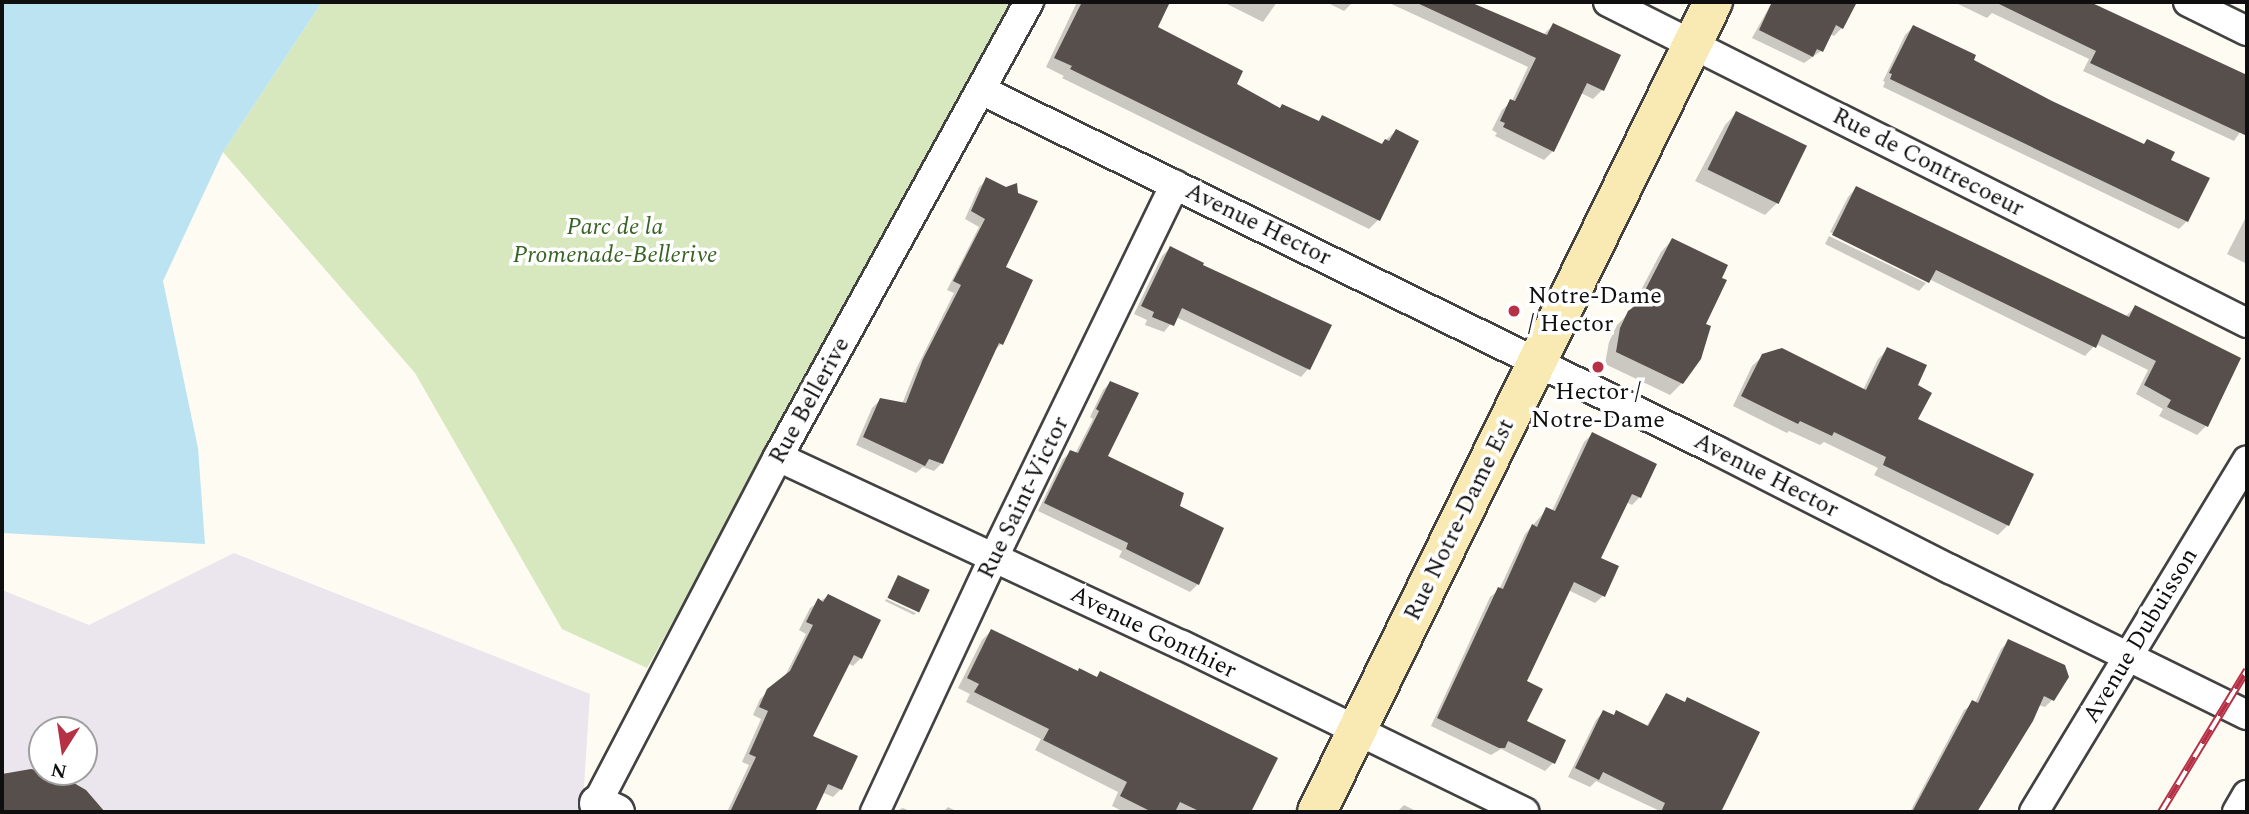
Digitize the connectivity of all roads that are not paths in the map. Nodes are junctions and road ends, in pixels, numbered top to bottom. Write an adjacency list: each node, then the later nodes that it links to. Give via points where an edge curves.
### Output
1 (1030, 2): 7 (street, Rue Bellerive)
2 (1608, 2): 6 (street, Rue de Contrecoeur)
3 (1713, 2): 6 (main road, Rue Notre-Dame Est)
4 (2188, 2): 5 (street)
5 (2247, 31)
6 (1692, 44): 9 (street, Rue de Contrecoeur); 10 (main road, Rue Notre-Dame Est)
7 (983, 91): 8 (street, Avenue Hector); 11 (street, Rue Bellerive)
8 (1175, 185): 10 (street, Avenue Hector); 13 (street, Rue Saint-Victor)
9 (2247, 323)
10 (1537, 362): 14 (street, Avenue Hector); 16 (main road, Rue Notre-Dame Est)
11 (779, 457): 13 (street, Avenue Gonthier); 18 (street, Rue Bellerive)
12 (2247, 460): 14 (street, Avenue Dubuisson)
13 (994, 556): 16 (street, Avenue Gonthier); 19 (street, Rue Saint-Victor)
14 (2128, 656): 15 (street, Avenue Hector); 22 (street, Avenue Dubuisson)
15 (2247, 715)
16 (1355, 732): 20 (main road, Rue Notre-Dame Est); 21 (street, Avenue Gonthier)
17 (2247, 795): 23 (street)
18 (606, 808)
19 (875, 812)
20 (1317, 812)
21 (1525, 812)
22 (2034, 812)
23 (2237, 812)

